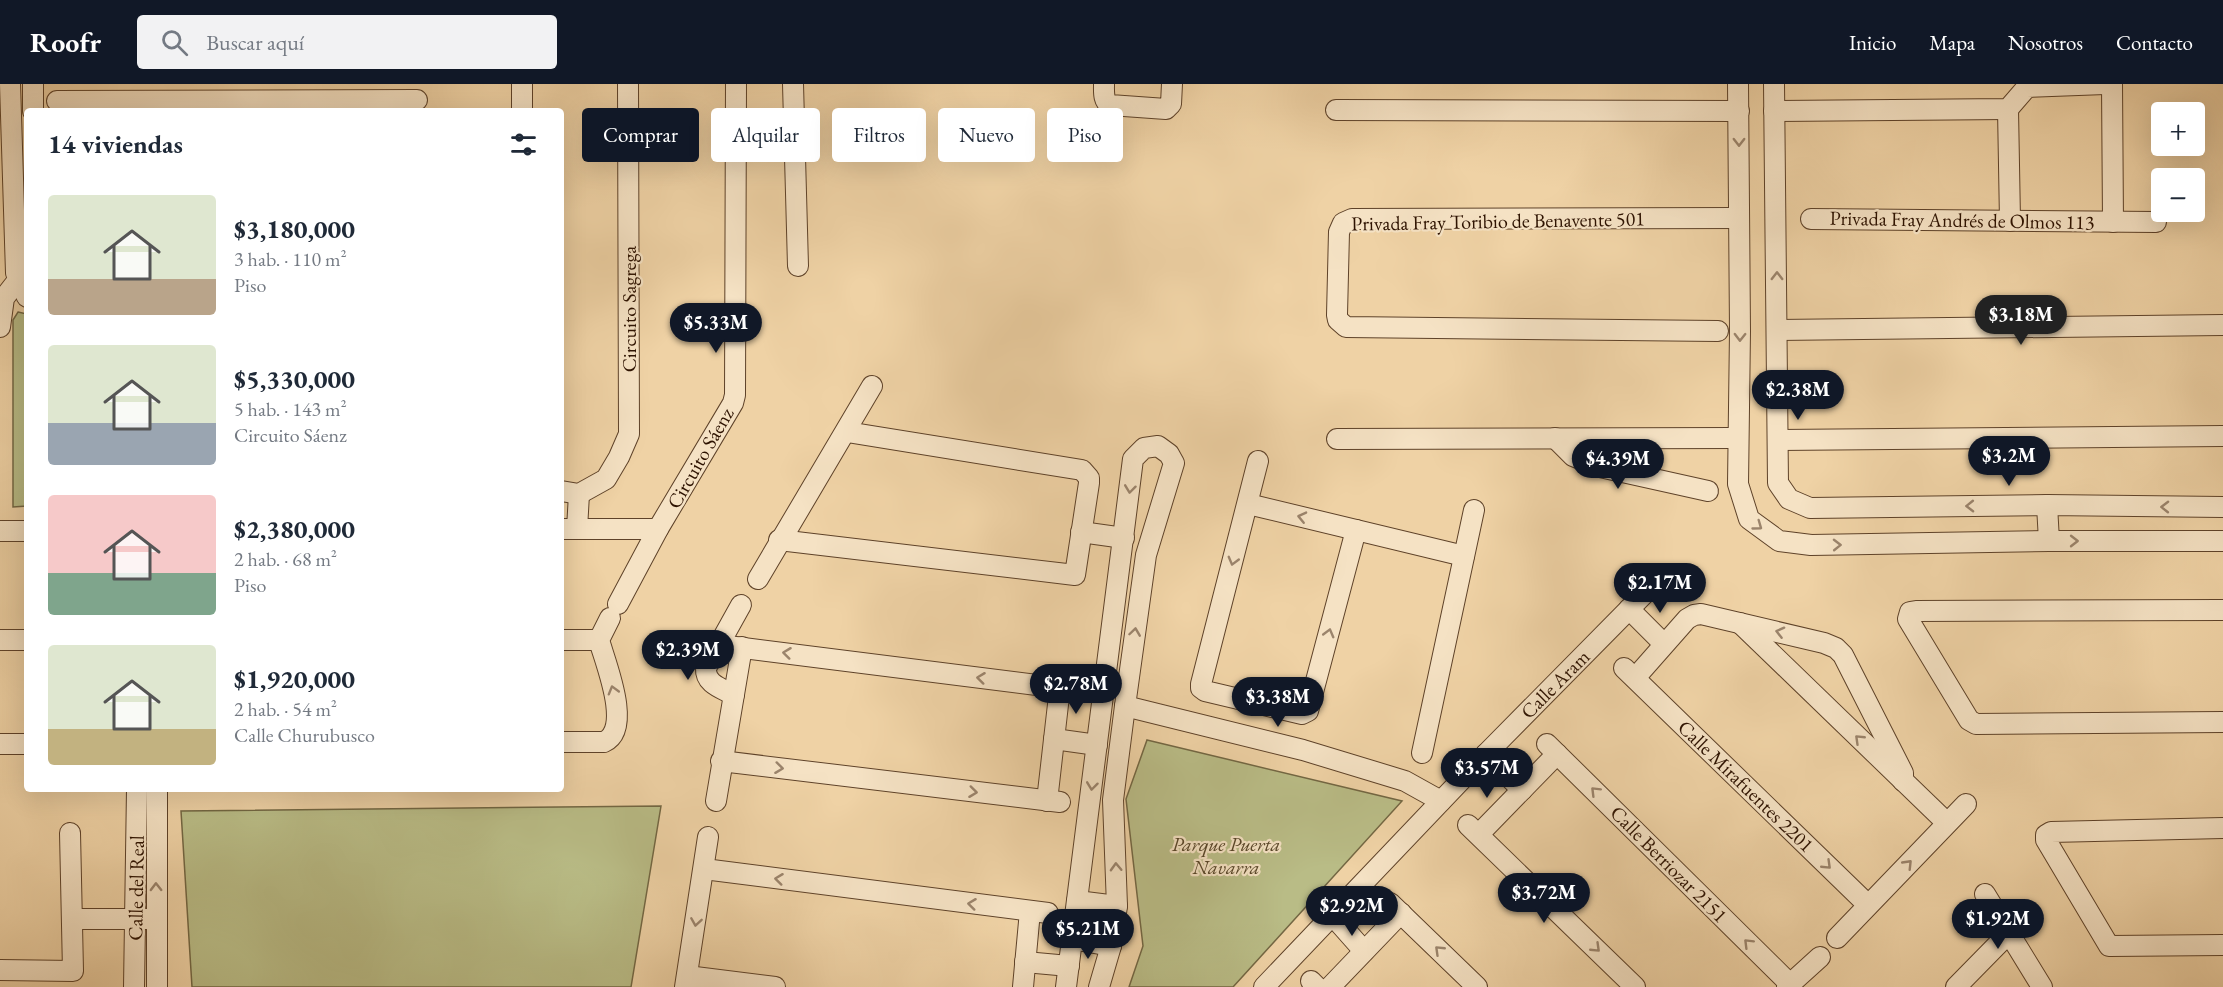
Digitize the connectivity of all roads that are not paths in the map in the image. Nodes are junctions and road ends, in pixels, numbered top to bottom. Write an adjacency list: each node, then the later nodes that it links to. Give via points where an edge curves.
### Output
1 (10, 84): 24 (street)
2 (33, 84): 18 (street)
3 (522, 84): 19 (street)
4 (628, 84): 45 (street, Circuito Sagrega, via 629,434 606,479)
5 (736, 84): 51 (street, Circuito Sáenz, via 735,395)
6 (793, 84): 30 (street)
7 (1104, 84): 8 (street, via 1104,97 1110,105 1166,109 1171,104)
8 (1172, 84)
9 (1738, 84): 22 (street)
10 (1774, 84): 23 (street)
11 (2105, 84): 20 (street, via 2027,87)
12 (2112, 84): 28 (street, Privada Fray Andrés de Olmos 113)
13 (312, 92): 14 (street); 15 (street)
14 (205, 93): 16 (street)
15 (417, 98)
16 (89, 99): 17 (street)
17 (57, 101)
18 (33, 108)
19 (522, 108)
20 (2008, 109): 23 (street); 27 (street)
21 (1336, 110): 22 (street)
22 (1739, 111): 25 (street, one-way to 25)
23 (1774, 111): 34 (street, one-way to 23)
24 (19, 119): 31 (street)
25 (1739, 218): 35 (street, Privada Fray Toribio de Benavente 501, via 1352,219 1343,223 1338,232 1337,315 1346,327); 40 (street, one-way to 40)
26 (1811, 219): 27 (street, Privada Fray Andrés de Olmos 113)
27 (2010, 220): 28 (street, Privada Fray Andrés de Olmos 113)
28 (2113, 222): 29 (street, Privada Fray Andrés de Olmos 113)
29 (2151, 222)
30 (798, 266)
31 (15, 281): 33 (street, via 4,298)
32 (2223, 325): 34 (street)
33 (0, 327)
34 (1778, 330): 42 (street)
35 (1718, 331)
36 (872, 386): 37 (street)
37 (846, 432): 55 (street, via 1082,470 1089,483); 57 (street)
38 (2223, 436): 42 (street)
39 (1554, 438): 40 (street); 41 (street); 44 (street, via 1573,456 1600,467)
40 (1738, 438): 58 (street, one-way to 58, via 1738,484 1749,519 1779,541 1811,545)
41 (1337, 439)
42 (1779, 440): 47 (street, one-way to 42, via 1810,508 1789,499 1778,483)
43 (1258, 461): 46 (street)
44 (1708, 491)
45 (570, 492): 50 (street)
46 (1248, 504): 52 (street, one-way to 46); 75 (street, one-way to 75, via 1201,688)
47 (2047, 505): 48 (street, one-way to 47); 58 (street)
48 (2223, 507)
49 (1474, 510): 60 (street)
50 (569, 529): 51 (street)
51 (658, 529): 70 (street, Circuito Sáenz)
52 (1356, 530): 60 (street); 75 (street, one-way to 52, via 1302,714 1308,711)
53 (0, 531): 54 (street)
54 (24, 531)
55 (1081, 532): 56 (street); 57 (street, via 1075,575)
56 (1124, 538): 76 (street, one-way to 56, via 1146,555 1174,463 1169,453 1158,446 1144,448 1133,459); 83 (street)
57 (779, 540): 61 (street)
58 (2049, 541): 59 (street, one-way to 59)
59 (2223, 541)
60 (1464, 556): 84 (street)
61 (758, 579)
62 (1647, 591): 64 (street, Calle Aram)
63 (741, 605): 72 (street)
64 (1629, 609): 71 (street); 85 (street, Calle Aram)
65 (2223, 610): 77 (street, via 1910,612 1908,619 1969,720 1976,724)
66 (1739, 622): 71 (street, via 1694,615); 87 (street, one-way to 66); 87 (street, one-way to 66, via 1903,773 1844,655 1824,643)
67 (0, 640): 68 (street)
68 (24, 640)
69 (564, 640): 70 (street)
70 (599, 640): 80 (street, one-way to 70, via 604,742 613,734 618,709)
71 (1664, 644): 100 (street, Calle Mirafuentes 2201, one-way to 100, via 1629,673)
72 (720, 645): 73 (street); 74 (street, via 706,668 706,676)
73 (742, 647): 74 (street); 79 (street, one-way to 73, via 1068,689)
74 (734, 695): 86 (street)
75 (1254, 704): 78 (street)
76 (1125, 706): 78 (street); 101 (street, one-way to 76, via 1113,800)
77 (2223, 722)
78 (1246, 735): 91 (street, via 1405,781)
79 (1054, 739): 83 (street); 86 (street, one-way to 79, via 1054,802)
80 (564, 742)
81 (0, 744): 82 (street)
82 (24, 744)
83 (1097, 745): 99 (street, one-way to 99)
84 (1422, 753)
85 (1486, 754): 88 (street); 91 (street, Calle Aram)
86 (722, 761): 90 (street)
87 (1903, 782): 93 (street)
88 (1522, 790): 117 (street, Calle Berriozar 2151, one-way to 88, via 1552,749); 127 (street, one-way to 127, via 1474,829)
89 (147, 795): 103 (street, Calle del Real); 104 (street, Calle del Real, one-way to 89)
90 (716, 801)
91 (1441, 801): 102 (street, Calle Aram)
92 (1966, 804): 93 (street)
93 (1947, 823): 100 (street, one-way to 93)
94 (2223, 828): 109 (street, via 2046,835 2109,946)
95 (70, 833): 105 (street)
96 (708, 837): 97 (street)
97 (704, 869): 113 (street, one-way to 97, via 1039,912); 116 (street, one-way to 116)
98 (1985, 894): 106 (street)
99 (1077, 901): 101 (street); 108 (street)
100 (1868, 905): 107 (street)
101 (1117, 906): 110 (street)
102 (1333, 916): 111 (street); 124 (street, Calle Aram)
103 (135, 919): 104 (street); 105 (street); 118 (street, Calle del Real)
104 (157, 919): 119 (street, Calle del Real)
105 (72, 920): 115 (street, via 73,971)
106 (2009, 933): 128 (street); 129 (street)
107 (1837, 938)
108 (1072, 939): 110 (street); 114 (street)
109 (2223, 945)
110 (1111, 946): 123 (street)
111 (1364, 951): 125 (street); 126 (street, one-way to 111, via 1396,908)
112 (1820, 957): 117 (street)
113 (1025, 962): 114 (street); 121 (street)
114 (1069, 966): 122 (street)
115 (0, 970)
116 (686, 981): 120 (street)
117 (1788, 985)
118 (134, 987)
119 (157, 987)
120 (775, 987)
121 (1023, 987)
122 (1066, 987)
123 (1099, 987)
124 (1264, 987)
125 (1330, 987)
126 (1477, 987)
127 (1635, 987)
128 (1956, 987)
129 (2042, 987)

